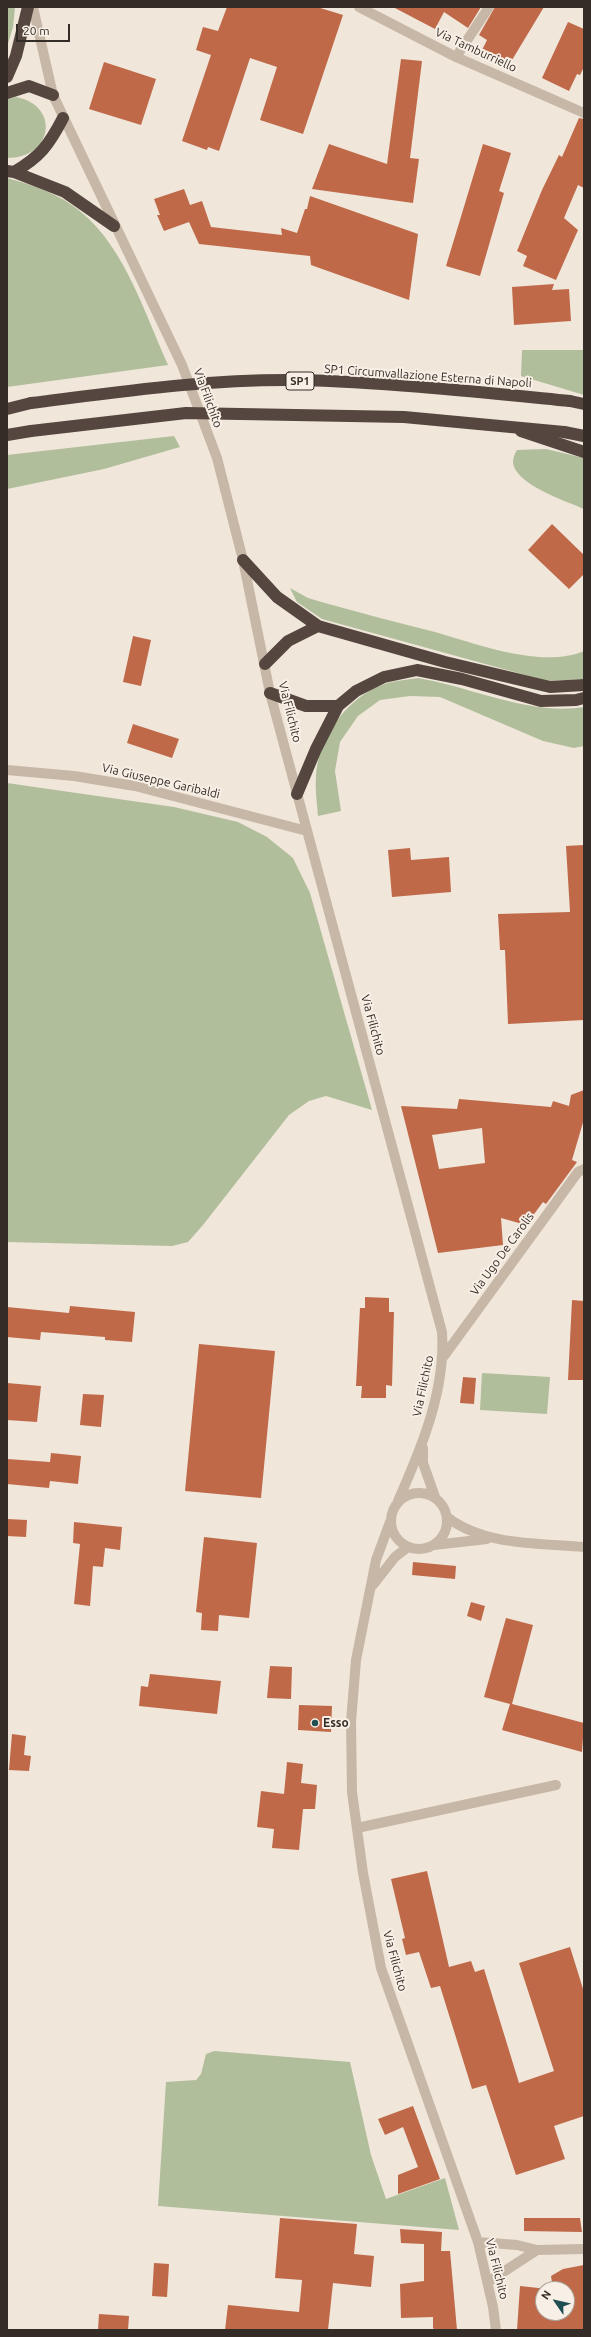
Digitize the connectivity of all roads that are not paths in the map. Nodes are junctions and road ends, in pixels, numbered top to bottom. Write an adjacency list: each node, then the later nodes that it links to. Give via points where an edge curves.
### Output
1 (28, 7): 6 (highway, via 16,56)
2 (33, 7): 8 (street, Via Filichito)
3 (359, 7): 5 (street, Via Tamburriello)
4 (489, 7): 5 (street)
5 (456, 57): 9 (street, Via Tamburriello)
6 (7, 77)
7 (7, 93): 8 (highway, via 28,86)
8 (53, 95): 10 (street, Via Filichito)
9 (584, 113)
10 (63, 118): 11 (highway, via 45,150 32,162); 12 (street, Via Filichito)
11 (10, 172): 12 (highway, via 65,192)
12 (114, 226): 21 (street, Via Filichito, via 182,364 216,458)
13 (7, 402): 14 (highway, SP1)
14 (31, 403): 15 (highway, SP1 Circumvallazione Esterna di Napoli / SP1, bridge, via 198,383 295,380 410,386); 16 (highway, SP1 Circumvallazione Esterna di Napoli / SP1)
15 (584, 404)
16 (7, 409)
17 (496, 424): 18 (highway, bridge, via 404,417 186,413); 19 (highway, bridge); 20 (highway, bridge, via 547,438)
18 (7, 435)
19 (584, 436)
20 (584, 452)
21 (243, 560): 22 (highway, via 277,596); 23 (street, Via Filichito)
22 (318, 626): 23 (highway, via 288,641); 24 (highway, via 445,662 550,687)
23 (265, 664): 25 (street, Via Filichito)
24 (584, 685)
25 (270, 693): 27 (highway, via 306,706); 29 (street, Via Filichito)
26 (584, 698): 27 (highway, via 541,701 462,679 417,670 384,677 356,691)
27 (338, 706): 29 (highway)
28 (7, 770): 30 (street, Via Giuseppe Garibaldi, via 74,776 135,786)
29 (297, 794): 30 (street, Via Filichito)
30 (307, 831): 32 (street, Via Filichito, via 442,1332)
31 (584, 1169): 32 (street, Via Ugo De Carolis, via 578,1172)
32 (444, 1356): 33 (street, Via Filichito)
33 (422, 1444): 34 (street, Via Filichito, via 423,1463); 35 (street, Via Filichito)
34 (435, 1497): 35 (street, via 416,1492); 36 (street, via 445,1508)
35 (398, 1501): 37 (street)
36 (447, 1517): 38 (street, via 470,1532); 39 (street, via 445,1532)
37 (390, 1522): 40 (street, via 392,1532); 42 (street, Via Filichito, via 376,1560)
38 (497, 1538): 39 (street); 41 (street)
39 (434, 1545): 40 (street, via 422,1549)
40 (408, 1547): 42 (street, Via Filichito, via 395,1557)
41 (584, 1547)
42 (372, 1586): 44 (street, Via Filichito, via 356,1660 351,1722 352,1792)
43 (556, 1785): 44 (street)
44 (357, 1828): 45 (street, Via Filichito, via 370,1916 381,1968)
45 (478, 2242): 47 (street, via 517,2245); 48 (street, Via Filichito)
46 (584, 2249): 47 (street)
47 (537, 2250): 48 (street)
48 (488, 2282): 49 (street, Via Filichito)
49 (496, 2330)

